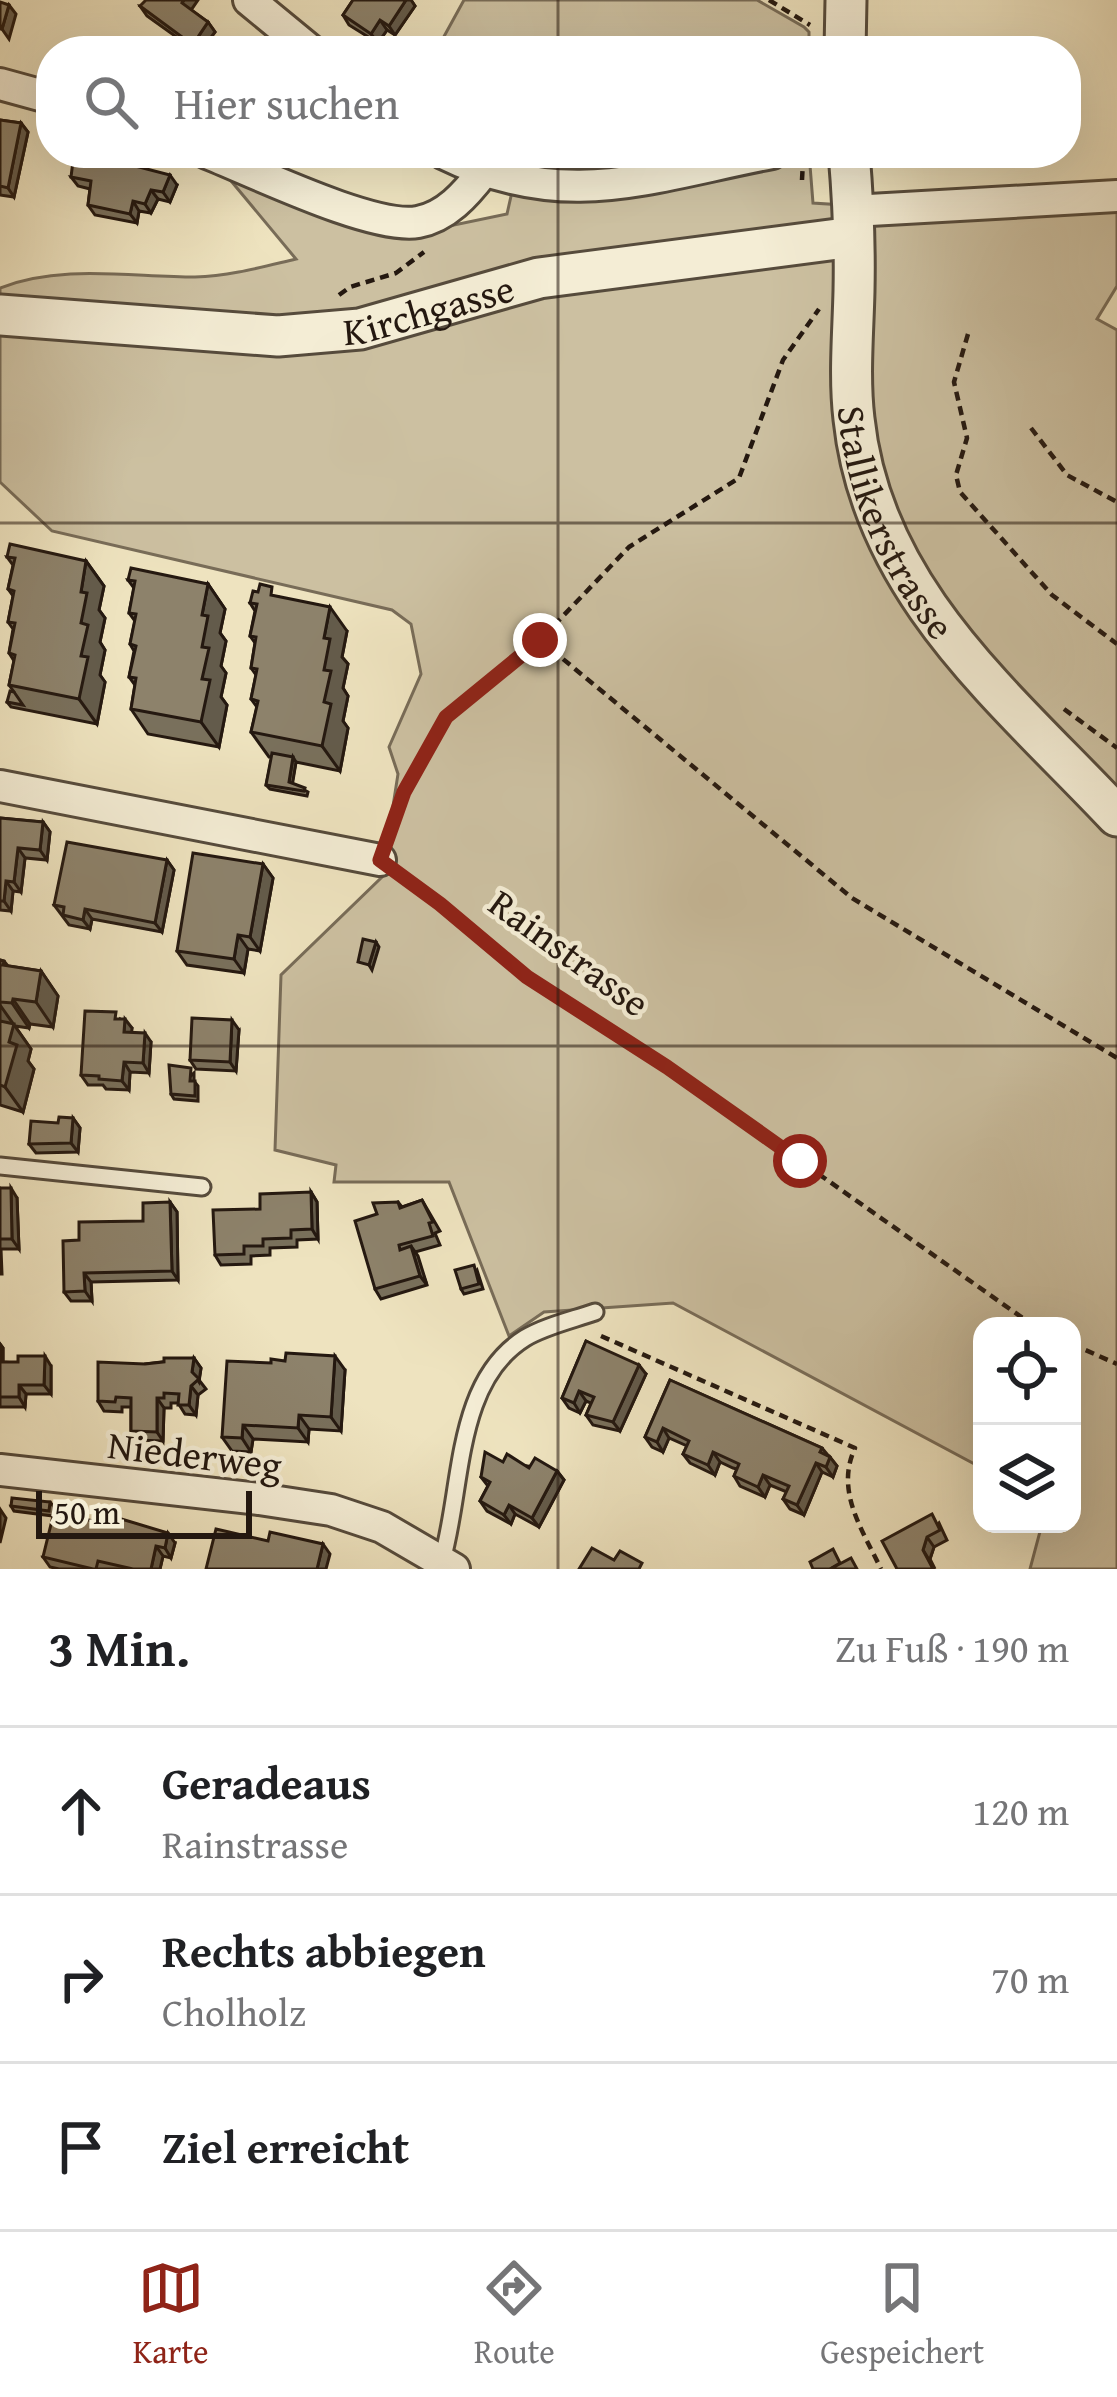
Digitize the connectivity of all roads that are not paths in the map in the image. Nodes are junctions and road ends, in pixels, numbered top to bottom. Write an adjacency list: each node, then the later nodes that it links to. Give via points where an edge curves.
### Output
1 (249, 0): 3 (street)
2 (845, 0): 4 (street)
3 (293, 36)
4 (831, 36)
5 (0, 84): 6 (street)
6 (36, 94)
7 (246, 168): 11 (street, via 361,213 413,223 455,204)
8 (475, 168): 11 (street)
9 (693, 168): 11 (street, via 594,187 547,187)
10 (850, 168): 13 (street, Stallikerstrasse)
11 (483, 172)
12 (1117, 196): 13 (street)
13 (853, 224): 14 (street, Kirchgasse, via 539,278 320,335); 16 (street, Stallikerstrasse, via 854,425 896,561 939,626)
14 (0, 314)
15 (0, 786): 17 (street)
16 (1117, 817)
17 (380, 860)
18 (0, 1166): 19 (lane)
19 (202, 1187)
20 (595, 1312): 22 (lane, Niederweg, via 529,1335 493,1366 472,1417)
21 (0, 1470): 22 (street, Niederweg, via 331,1510 382,1527)
22 (448, 1565)

